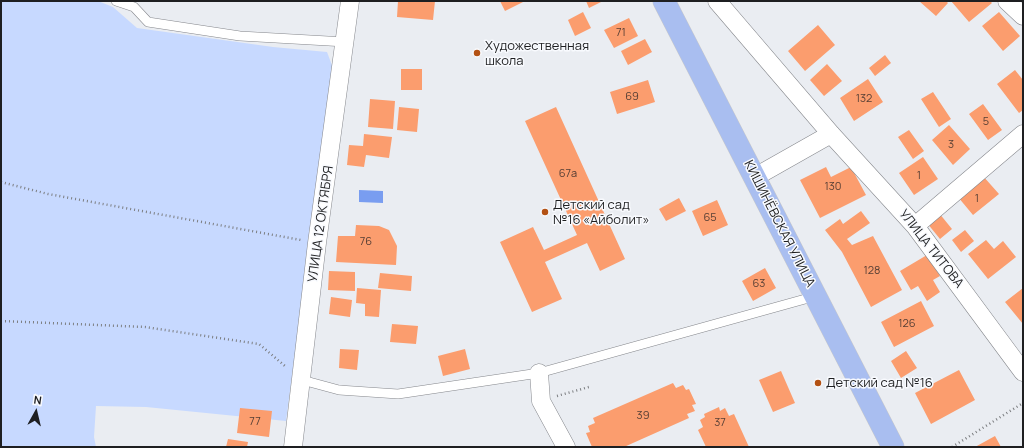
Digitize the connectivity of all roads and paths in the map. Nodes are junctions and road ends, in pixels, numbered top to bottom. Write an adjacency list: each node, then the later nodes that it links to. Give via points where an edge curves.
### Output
1 (116, 1): 7 (lane, via 134,7 148,22 240,36)
2 (350, 1): 7 (street, УЛИЦА 12 ОКТЯБРЯ)
3 (664, 1): 10 (main road, КИШИНЁВСКАЯ УЛИЦА)
4 (717, 1): 8 (street, УЛИЦА ТИТОВА)
5 (1007, 1): 6 (street)
6 (1023, 16)
7 (346, 42): 13 (street, УЛИЦА 12 ОКТЯБРЯ)
8 (831, 134): 10 (street); 12 (street, УЛИЦА ТИТОВА)
9 (1023, 134): 12 (street)
10 (755, 177): 14 (main road, КИШИНЁВСКАЯ УЛИЦА)
11 (1, 182): 13 (path, via 48,194)
12 (915, 226): 16 (street, УЛИЦА ТИТОВА)
13 (317, 243): 18 (street, УЛИЦА 12 ОКТЯБРЯ)
14 (816, 296): 17 (lane); 24 (main road, КИШИНЁВСКАЯ УЛИЦА)
15 (1, 321): 18 (path, via 144,327 259,344)
16 (1023, 372)
17 (539, 373): 18 (lane, via 398,394 339,390); 20 (street)
18 (302, 380): 22 (street, УЛИЦА 12 ОКТЯБРЯ)
19 (589, 387): 20 (path)
20 (541, 400): 23 (street)
21 (1023, 403): 25 (path)
22 (293, 447)
23 (566, 447)
24 (893, 447)
25 (952, 447)

